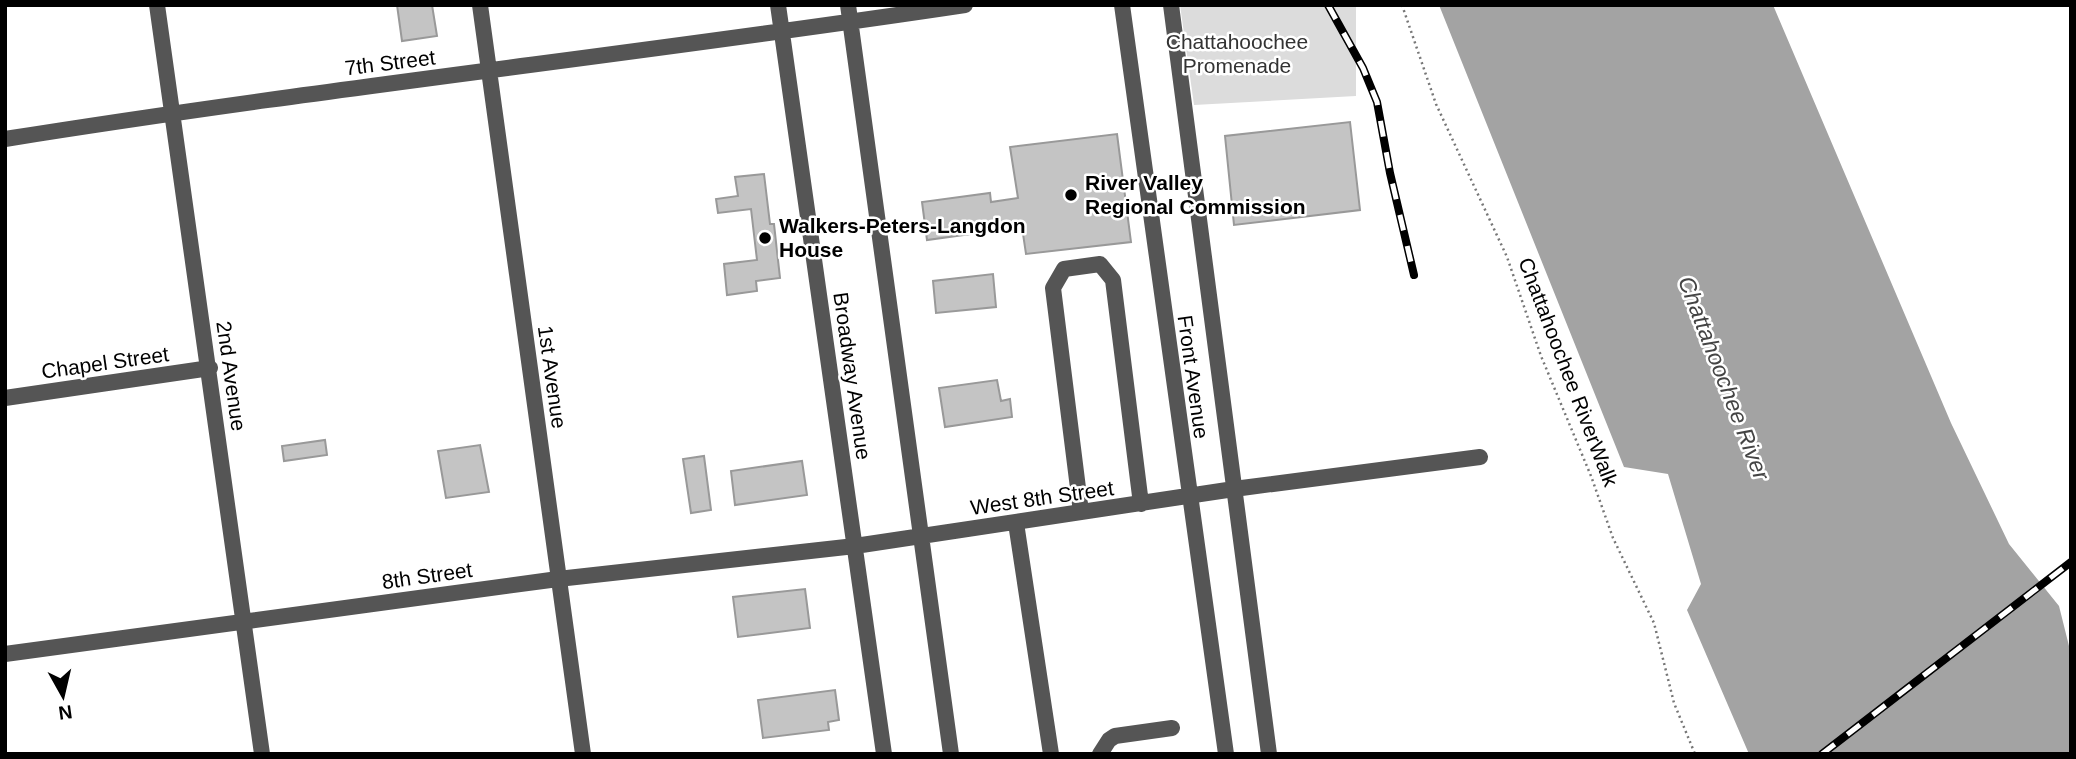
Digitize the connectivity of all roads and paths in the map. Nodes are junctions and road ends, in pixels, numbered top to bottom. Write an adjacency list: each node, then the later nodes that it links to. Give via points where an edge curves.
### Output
1 (157, 5): 12 (street, 2nd Avenue)
2 (480, 5): 11 (street, 1st Avenue)
3 (778, 5): 10 (street, Broadway Avenue)
4 (848, 5): 9 (street)
5 (965, 5): 9 (street, 7th Street)
6 (1122, 5): 18 (street, Front Avenue)
7 (1171, 5): 17 (street, Front Avenue)
8 (1402, 5): 36 (path, Chattahoochee RiverWalk, via 1436,104 1507,257 1613,538 1654,623 1674,703)
9 (850, 22): 10 (street, 7th Street); 22 (street)
10 (781, 32): 11 (street, 7th Street); 23 (street, Broadway Avenue)
11 (490, 72): 12 (street, 7th Street); 24 (street, 1st Avenue)
12 (171, 112): 13 (street, 7th Street); 14 (street, 2nd Avenue)
13 (5, 138)
14 (210, 368): 15 (street, Chapel Street); 25 (street, 2nd Avenue)
15 (5, 398)
16 (1480, 457): 17 (street, West 8th Street)
17 (1234, 489): 18 (street, West 8th Street); 35 (street, Front Avenue)
18 (1188, 497): 19 (street, West 8th Street); 34 (street, Front Avenue)
19 (1141, 505): 20 (street, West 8th Street); 20 (street, via 1113,280 1100,264 1064,269 1053,288)
20 (1081, 512): 21 (street, West 8th Street)
21 (1016, 523): 22 (street, West 8th Street); 32 (street)
22 (921, 536): 23 (street, West 8th Street); 31 (street)
23 (855, 546): 24 (street, 8th Street); 30 (street, Broadway Avenue)
24 (558, 579): 25 (street, 8th Street); 29 (street, 1st Avenue)
25 (243, 624): 26 (street, 8th Street); 28 (street, 2nd Avenue)
26 (5, 654)
27 (1172, 728): 33 (street, via 1115,736)
28 (261, 754)
29 (583, 754)
30 (884, 754)
31 (951, 754)
32 (1051, 754)
33 (1100, 754)
34 (1226, 754)
35 (1269, 754)
36 (1695, 754)

